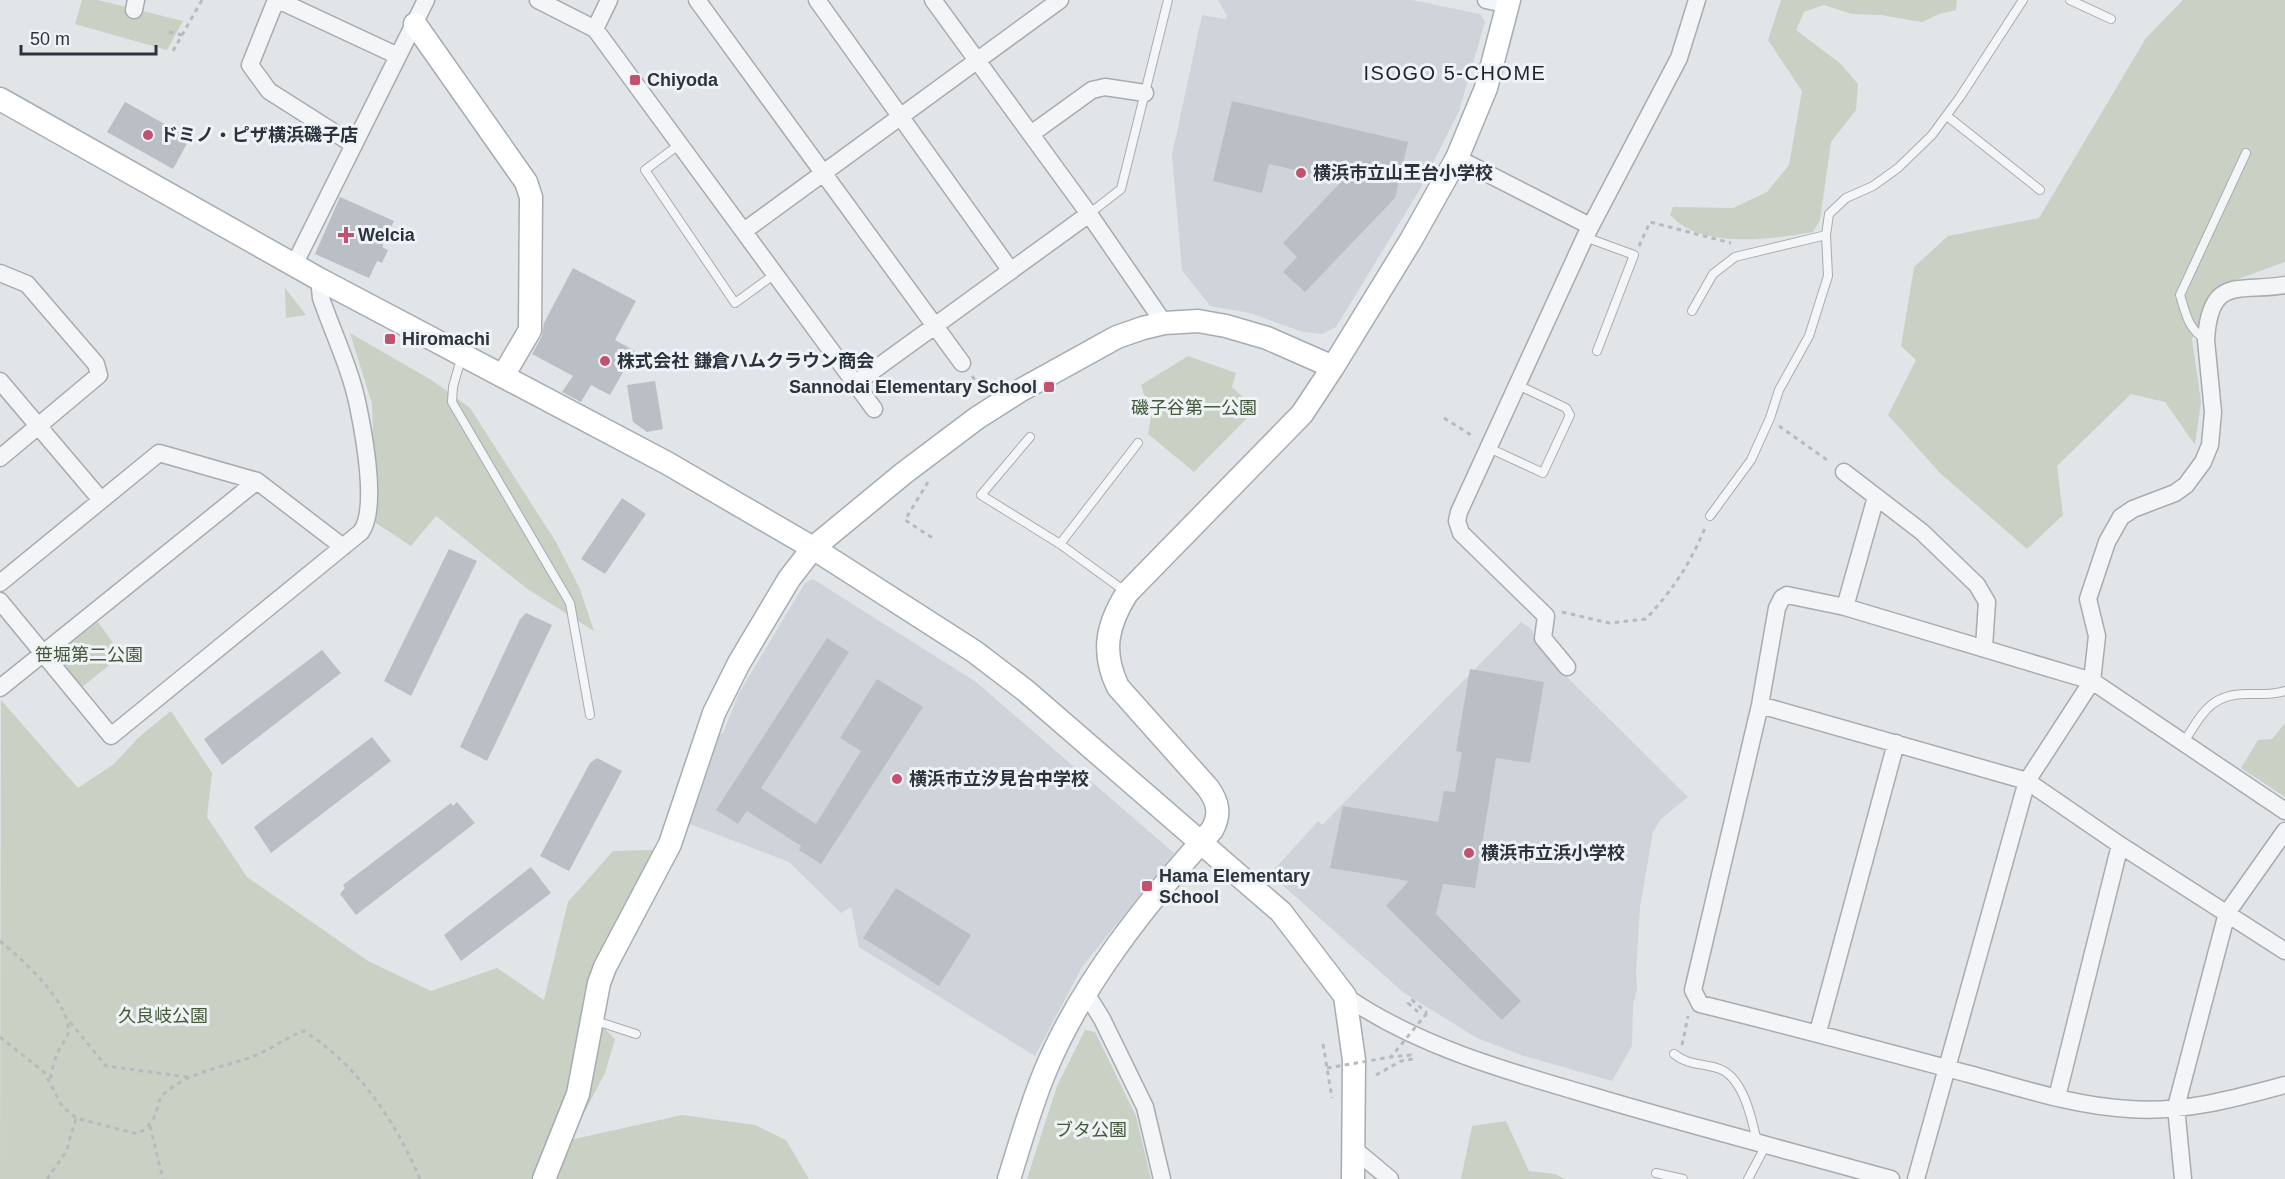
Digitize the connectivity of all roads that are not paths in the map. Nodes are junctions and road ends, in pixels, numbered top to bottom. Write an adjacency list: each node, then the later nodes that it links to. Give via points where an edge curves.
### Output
1 (277, 0): 18 (street); 26 (street, via 250,64 269,92)
2 (426, 0): 16 (street)
3 (538, 0): 17 (street)
4 (609, 0): 17 (street)
5 (697, 0): 29 (street)
6 (817, 0): 22 (street)
7 (933, 0): 19 (street)
8 (1060, 0): 19 (street)
9 (1168, 0): 20 (lane)
10 (1486, 0): 14 (street)
11 (1697, 0): 33 (street, via 1679,58)
12 (2023, 0): 23 (lane)
13 (2070, 0): 15 (lane)
14 (1509, 2): 28 (street, via 1486,88)
15 (2112, 19)
16 (415, 24): 18 (street); 49 (street, via 526,182 531,197 530,330)
17 (595, 29): 25 (street)
18 (398, 56): 26 (street)
19 (976, 59): 22 (street); 24 (street)
20 (1145, 93): 24 (street, via 1105,87 1092,90); 31 (lane, via 1121,189)
21 (0, 99): 35 (street)
22 (900, 116): 29 (street); 36 (street)
23 (1947, 116): 30 (lane); 34 (lane, via 1898,168 1873,186 1846,198 1829,214)
24 (1031, 134): 31 (street)
25 (680, 144): 32 (street); 38 (lane, via 645,170 735,303)
26 (354, 145): 35 (street)
27 (2246, 153): 44 (lane, via 2180,295 2188,322)
28 (1457, 158): 33 (street); 48 (street, via 1412,240)
29 (823, 173): 32 (street); 43 (street)
30 (2040, 190)
31 (1089, 214): 36 (street); 42 (street)
32 (744, 231): 38 (street)
33 (1588, 232): 45 (lane, via 1634,255); 52 (street)
34 (1826, 235): 41 (lane, via 1735,258 1713,274); 63 (lane, via 1828,276 1809,336 1779,390 1751,459)
35 (294, 265): 39 (street)
36 (1011, 271): 43 (street)
37 (0, 273): 54 (street, via 27,284 96,364 99,375)
38 (776, 274): 51 (street)
39 (319, 279): 46 (street); 65 (street, via 321,298 358,405 370,497 366,526)
40 (2285, 285): 44 (street, via 2228,291 2214,305)
41 (1692, 311)
42 (1164, 323): 48 (street, via 1198,321 1226,326 1267,338); 66 (street, via 1117,337 977,418)
43 (934, 325): 47 (street); 51 (street)
44 (2206, 340): 74 (street, via 2213,412 2210,445 2186,485 2133,509 2114,526 2088,599 2097,636)
45 (1597, 351)
46 (462, 355): 49 (street); 78 (lane, via 452,402 570,603)
47 (962, 363)
48 (1333, 367): 68 (street, via 1302,414)
49 (503, 376): 66 (street, via 667,463)
50 (0, 381): 54 (street)
51 (856, 383): 53 (street)
52 (1518, 385): 57 (street); 57 (lane, via 1566,408 1570,415 1543,473)
53 (874, 409)
54 (38, 426): 58 (street); 62 (street)
55 (1030, 437): 64 (lane, via 981,495)
56 (1138, 443): 64 (lane)
57 (1489, 448): 73 (street, via 1459,512 1461,533 1546,616 1543,638)
58 (0, 459)
59 (1844, 472): 61 (street)
60 (257, 481): 62 (street, via 159,453); 65 (street); 72 (street)
61 (1876, 497): 70 (street); 71 (street, via 1922,532 1983,592 1987,602)
62 (101, 500): 67 (street)
63 (1710, 516)
64 (1060, 544): 68 (lane)
65 (343, 547): 72 (street, via 111,736)
66 (813, 548): 84 (street, via 975,652); 90 (street, via 789,579 723,691 670,844 605,967)
67 (0, 583)
68 (1127, 593): 84 (street, via 1114,613 1108,633 1110,670 1134,708 1216,799 1216,823)
69 (0, 601): 72 (street)
70 (1845, 607): 71 (street); 77 (street, via 1793,595 1782,598)
71 (1984, 647): 74 (street)
72 (44, 654): 75 (street)
73 (1567, 667)
74 (2091, 681): 80 (street); 81 (street)
75 (0, 688)
76 (2285, 691): 80 (lane, via 2222,696 2209,705)
77 (1760, 705): 79 (street); 91 (street, via 1693,990 1700,1004)
78 (590, 716)
79 (1896, 743): 81 (street); 91 (street)
80 (2183, 744): 82 (street)
81 (2027, 781): 85 (street); 94 (street)
82 (2285, 811)
83 (2285, 831): 86 (street)
84 (1201, 842): 88 (street); 89 (street, via 1281,912)
85 (2120, 845): 86 (street); 96 (street)
86 (2227, 913): 87 (street); 97 (street)
87 (2285, 951)
88 (1086, 993): 102 (street, via 1044,1073); 103 (street, via 1145,1107)
89 (1345, 996): 98 (street, via 1384,1021 1494,1066); 99 (street, via 1354,1060)
90 (592, 1020): 92 (lane); 101 (street, via 578,1094)
91 (1818, 1032): 94 (street)
92 (636, 1034)
93 (1674, 1054): 98 (lane, via 1687,1064 1719,1068 1734,1077)
94 (1947, 1068): 96 (street); 109 (street)
95 (2285, 1085): 97 (street, via 2199,1106)
96 (2057, 1097): 97 (street, via 2130,1110)
97 (2176, 1107): 110 (street)
98 (1762, 1143): 107 (lane); 108 (street)
99 (1354, 1149): 104 (street); 105 (street)
100 (1656, 1173): 106 (lane)
101 (544, 1179)
102 (1010, 1179)
103 (1162, 1179)
104 (1353, 1179)
105 (1390, 1179)
106 (1683, 1179)
107 (1748, 1179)
108 (1891, 1179)
109 (1916, 1179)
110 (2182, 1179)

